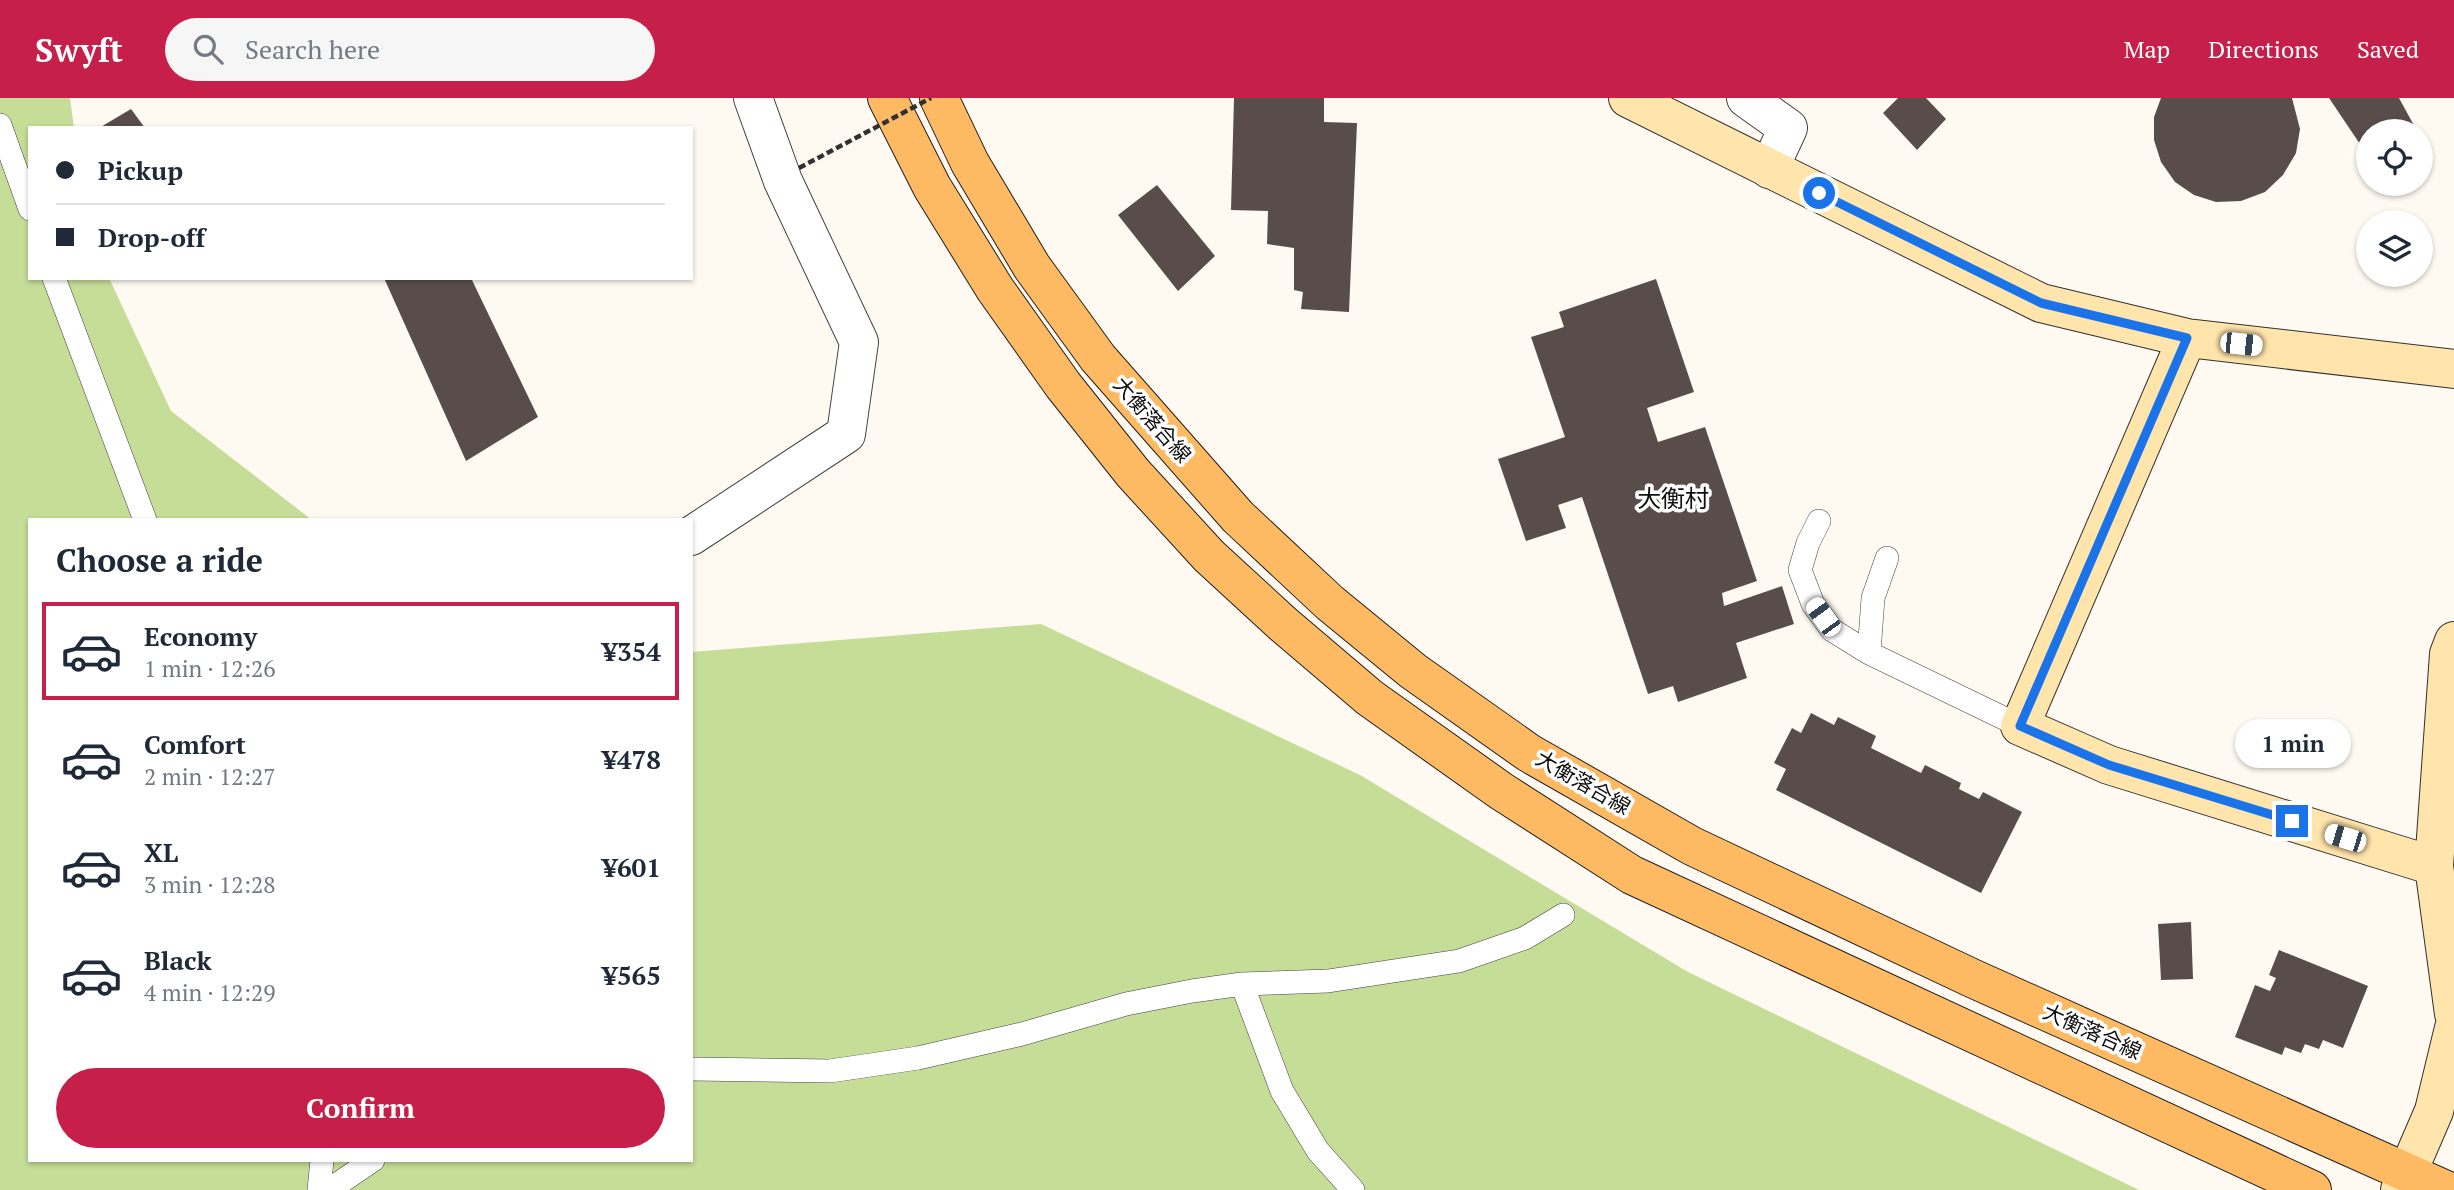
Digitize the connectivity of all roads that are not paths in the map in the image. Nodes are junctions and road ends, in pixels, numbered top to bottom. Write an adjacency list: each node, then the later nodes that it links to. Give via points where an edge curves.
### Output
1 (753, 98): 14 (street, via 783,181 859,342 856,368 846,434)
2 (887, 98): 31 (main road, via 932,187 995,289 1115,451 1209,556 1370,698 1501,791 1632,875)
3 (939, 98): 27 (main road, 大衡落合線, via 970,163 1032,267 1098,358 1238,517 1330,603 1413,671 1529,752 1692,846)
4 (1628, 98): 7 (street)
5 (1746, 98): 7 (street, via 1788,128)
6 (0, 125): 8 (lane)
7 (1769, 169): 10 (street, via 2041,303)
8 (28, 203)
9 (55, 280): 12 (lane)
10 (2187, 338): 11 (street); 18 (street)
11 (2454, 369)
12 (144, 518)
13 (1819, 521): 17 (lane, via 1800,570 1813,604 1832,630)
14 (693, 535)
15 (1887, 558): 17 (lane, via 1873,598)
16 (2454, 640): 19 (street, via 2449,654)
17 (1870, 653): 18 (lane)
18 (2020, 726): 19 (street, via 2109,765)
19 (2444, 870): 22 (street)
20 (1563, 915): 21 (lane, via 1525,938 1459,961 1328,981)
21 (1242, 984): 24 (lane, via 1126,1004 918,1058 830,1071); 30 (lane, via 1282,1091 1318,1151)
22 (2454, 1014)
23 (2454, 1028): 27 (street, via 2434,1111)
24 (693, 1069)
25 (322, 1162): 28 (lane)
26 (370, 1162): 29 (lane)
27 (2404, 1181): 32 (main road, 大衡落合線)
28 (320, 1190)
29 (329, 1190)
30 (1353, 1190)
31 (2312, 1190)
32 (2446, 1190)

